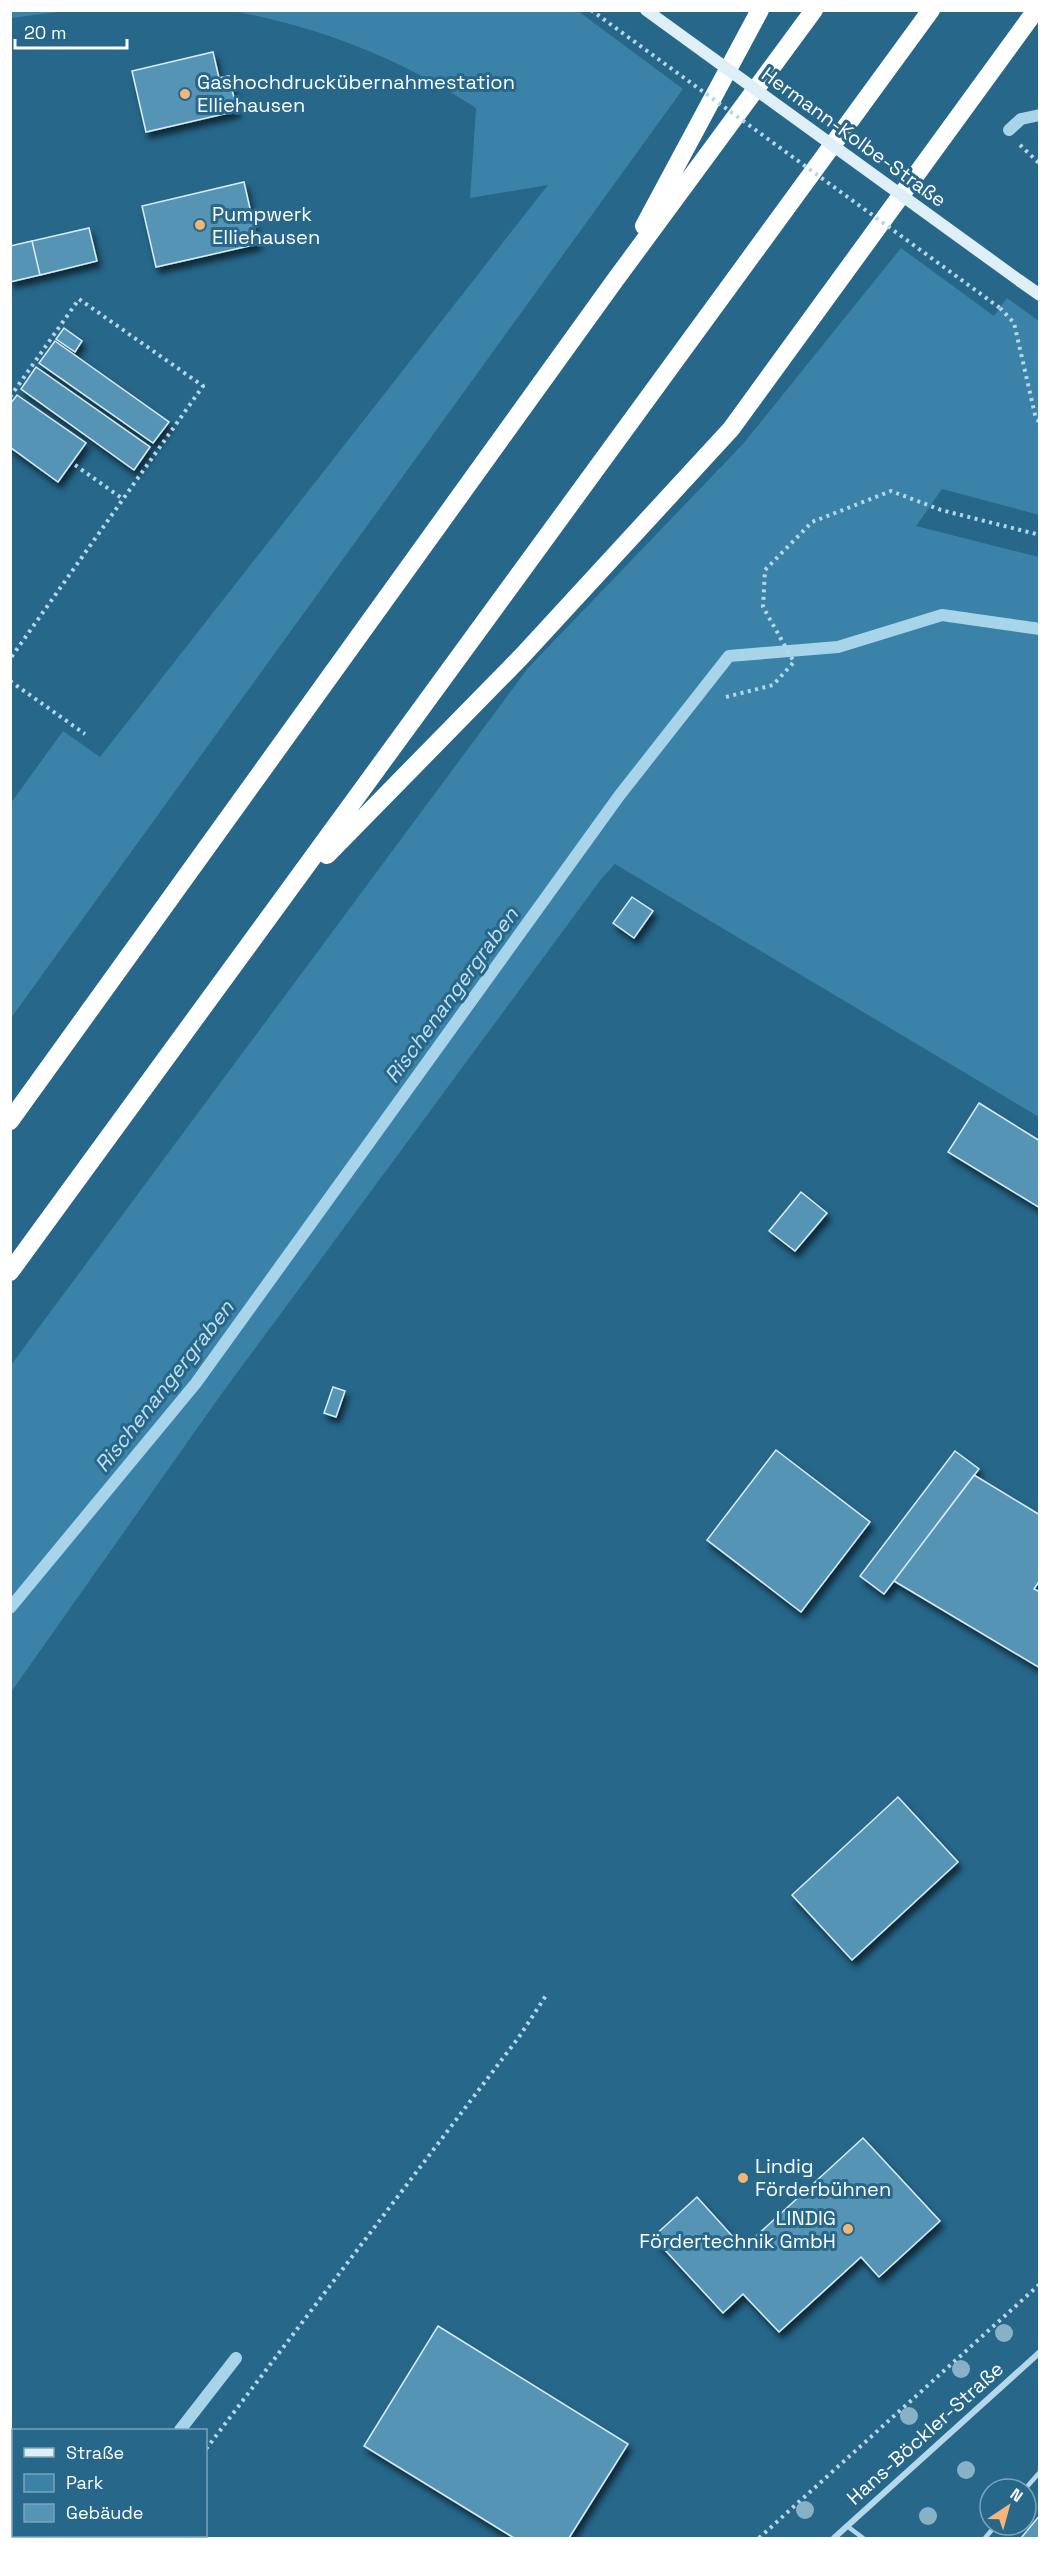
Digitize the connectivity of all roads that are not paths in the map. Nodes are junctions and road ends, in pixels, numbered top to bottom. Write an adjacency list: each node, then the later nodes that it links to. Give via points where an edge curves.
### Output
1 (646, 10): 7 (street, Hermann-Kolbe-Straße, bridge)
2 (760, 10): 6 (highway)
3 (814, 10): 6 (highway)
4 (931, 10): 8 (highway)
5 (1036, 10): 8 (highway, via 731,429 522,656)
6 (613, 283): 9 (highway)
7 (1040, 296)
8 (282, 902): 10 (highway)
9 (10, 1121)
10 (10, 1272)
11 (1040, 2352): 12 (street, Hans-Böckler-Straße)
12 (848, 2526): 13 (street, Hans-Böckler-Straße); 14 (lane)
13 (834, 2538)
14 (863, 2538)

